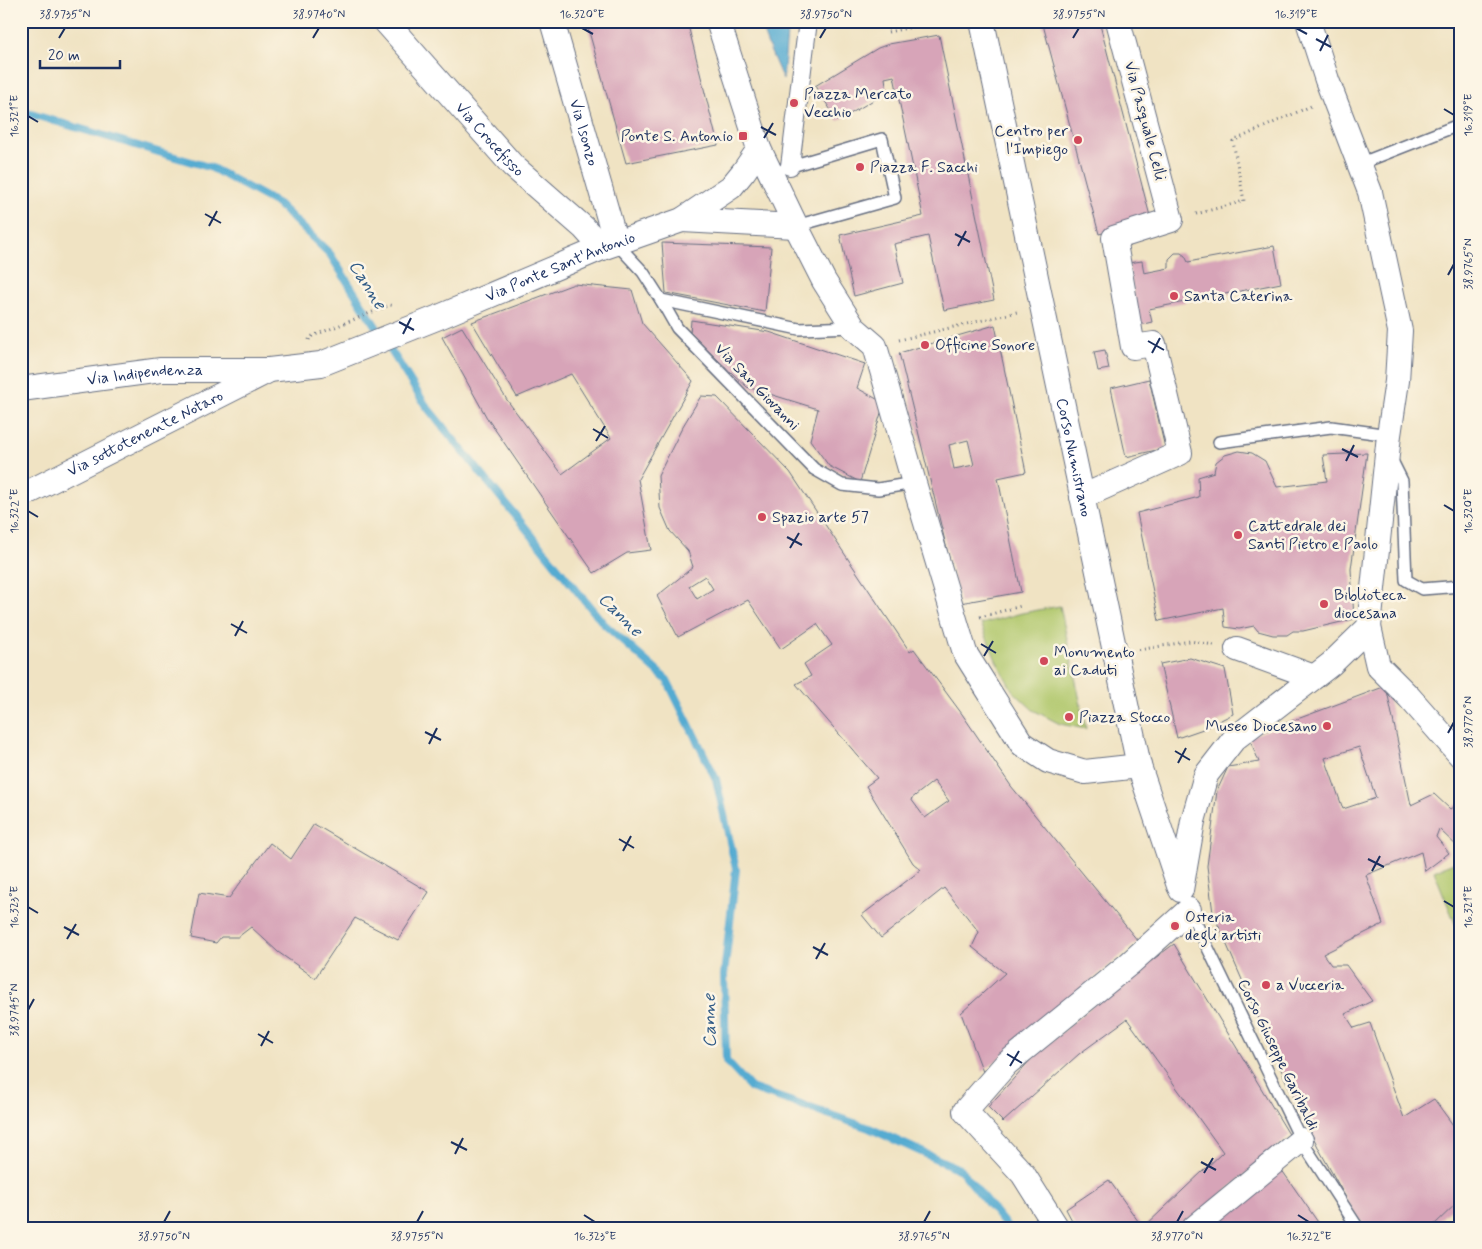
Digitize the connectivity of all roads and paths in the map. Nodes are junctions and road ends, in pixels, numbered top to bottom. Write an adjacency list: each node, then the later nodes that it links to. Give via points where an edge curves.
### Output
1 (385, 21): 19 (street, Via Crocefisso, via 513,166)
2 (552, 21): 19 (street, Via Isonzo)
3 (718, 21): 13 (street)
4 (808, 21): 15 (street)
5 (943, 21): 10 (path)
6 (982, 21): 32 (street, Corso Numistrano)
7 (1118, 21): 17 (street, Via Pasquale Celli)
8 (1291, 21): 11 (street)
9 (1308, 21): 11 (street)
10 (888, 32)
11 (1330, 88): 14 (street); 17 (path, via 1233,141 1244,201)
12 (1461, 124): 14 (lane)
13 (759, 149): 15 (street); 16 (street, via 731,187)
14 (1360, 164): 29 (street, via 1370,192 1400,332)
15 (780, 169): 18 (street); 18 (lane, via 882,139 895,198)
16 (682, 220): 18 (street); 19 (street, Via Ponte Sant'Antonio)
17 (1171, 220): 32 (street, via 1114,238 1133,347 1154,344 1180,453)
18 (796, 226): 23 (street, via 824,281)
19 (609, 246): 20 (lane, Via San Giovanni, via 642,272); 26 (street, Via Ponte Sant'Antonio, via 321,364)
20 (661, 300): 23 (lane, via 799,330); 30 (lane, Via San Giovanni, via 677,328 814,469 842,486 878,489)
21 (390, 305): 24 (path)
22 (992, 318): 25 (path)
23 (853, 327): 25 (street)
24 (310, 337)
25 (875, 346): 30 (street)
26 (269, 370): 27 (street, Via Indipendenza, via 161,370); 31 (street, Via sottotenente Notaro)
27 (21, 389)
28 (1219, 442): 29 (lane, via 1331,427)
29 (1388, 443): 33 (lane, via 1402,481 1406,580 1422,589); 36 (street)
30 (914, 483): 35 (street)
31 (21, 496)
32 (1082, 496): 38 (street, Corso Numistrano)
33 (1461, 586)
34 (1021, 606): 35 (path)
35 (956, 623): 41 (street, via 964,653 1022,744 1048,761 1085,772)
36 (1369, 627): 39 (street); 40 (street, via 1378,666)
37 (1237, 649): 38 (path, via 1190,641); 39 (street)
38 (1116, 654): 41 (street, Corso Numistrano)
39 (1314, 677): 42 (street, via 1234,739 1206,775 1193,821)
40 (1461, 756)
41 (1140, 766): 42 (street, Corso Numistrano)
42 (1185, 900): 43 (lane, Corso Giuseppe Garibaldi); 44 (street, via 1129,964 1006,1064 965,1111 1023,1174)
43 (1300, 1140): 45 (street); 46 (lane, Corso Giuseppe Garibaldi)
44 (1057, 1228)
45 (1194, 1228)
46 (1358, 1228)

